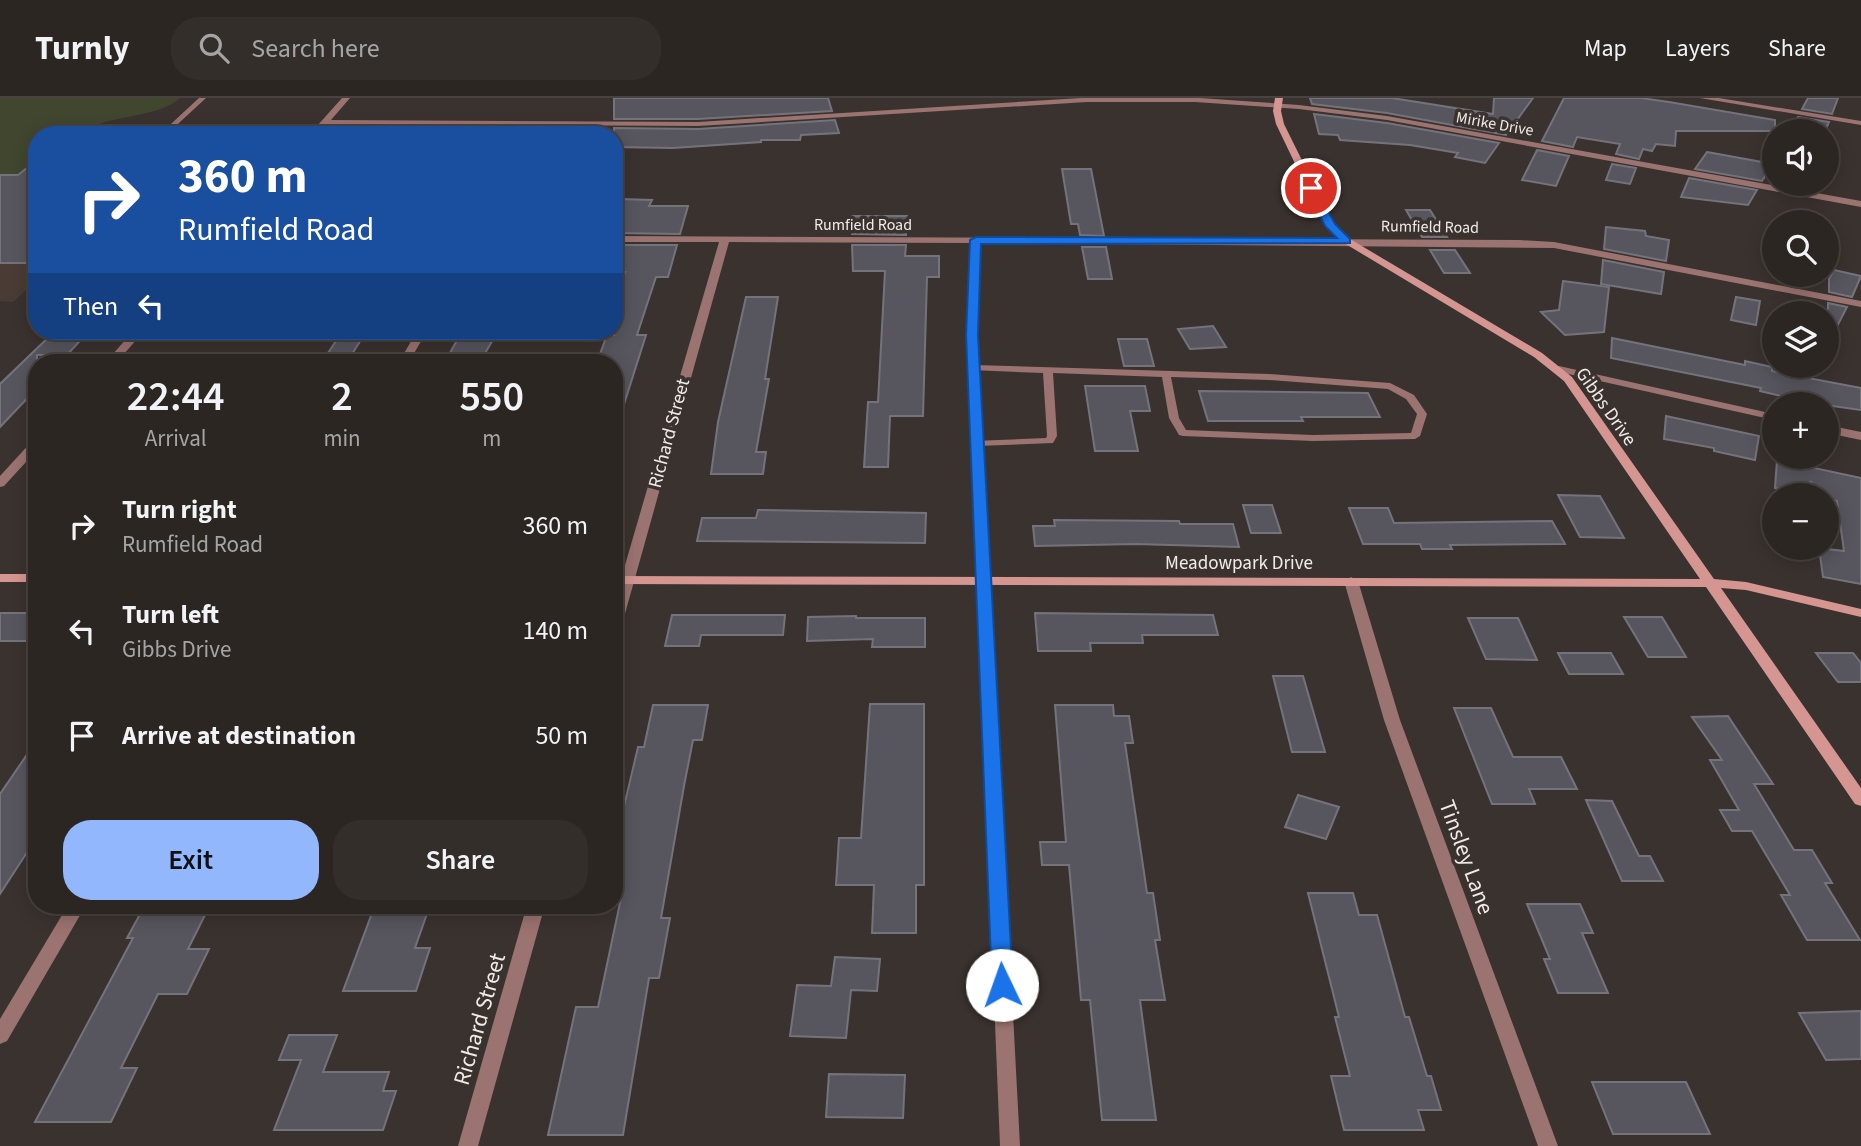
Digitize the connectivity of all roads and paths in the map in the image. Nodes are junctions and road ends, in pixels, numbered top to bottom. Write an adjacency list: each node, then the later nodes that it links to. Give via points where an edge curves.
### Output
1 (203, 98): 7 (lane)
2 (346, 98): 5 (street)
3 (1704, 98): 6 (street)
4 (1278, 102): 5 (street, Mirike Drive, via 1144,99 698,124); 9 (street, Mirike Drive); 13 (street, Gibbs Drive, via 1280,124 1321,208)
5 (324, 122): 8 (street)
6 (1861, 123)
7 (172, 126)
8 (321, 126)
9 (1861, 204)
10 (623, 239): 11 (street, Rumfield Road)
11 (725, 239): 12 (street, Rumfield Road); 27 (street, Richard Street)
12 (976, 240): 13 (street, Rumfield Road); 17 (street)
13 (1346, 241): 14 (street, Rumfield Road, via 1554,245); 18 (street, Gibbs Drive)
14 (1861, 304)
15 (131, 340): 16 (street)
16 (118, 354)
17 (974, 368): 19 (lane); 24 (street)
18 (1559, 369): 21 (street); 33 (street, Gibbs Drive)
19 (1048, 370): 20 (lane); 24 (lane, via 1049,441)
20 (1166, 374): 20 (lane, via 1390,386 1410,397 1422,414 1415,436 1183,433 1174,418)
21 (1762, 414)
22 (1839, 431): 23 (street)
23 (1861, 436)
24 (977, 443): 31 (street)
25 (28, 453): 26 (street)
26 (0, 483)
27 (623, 573)
28 (0, 578): 29 (street)
29 (28, 578)
30 (623, 580): 31 (street, Meadowpark Drive)
31 (984, 581): 32 (street, Meadowpark Drive); 40 (street)
32 (1350, 581): 33 (street, Meadowpark Drive); 41 (street, Tinsley Lane, via 1392,720)
33 (1708, 583): 34 (street, Meadowpark Drive, via 1746,586); 35 (street, Gibbs Drive)
34 (1861, 613)
35 (1861, 800)
36 (72, 914): 38 (street)
37 (533, 914): 39 (street, Richard Street)
38 (0, 1036)
39 (468, 1146)
40 (1010, 1146)
41 (1548, 1146)

